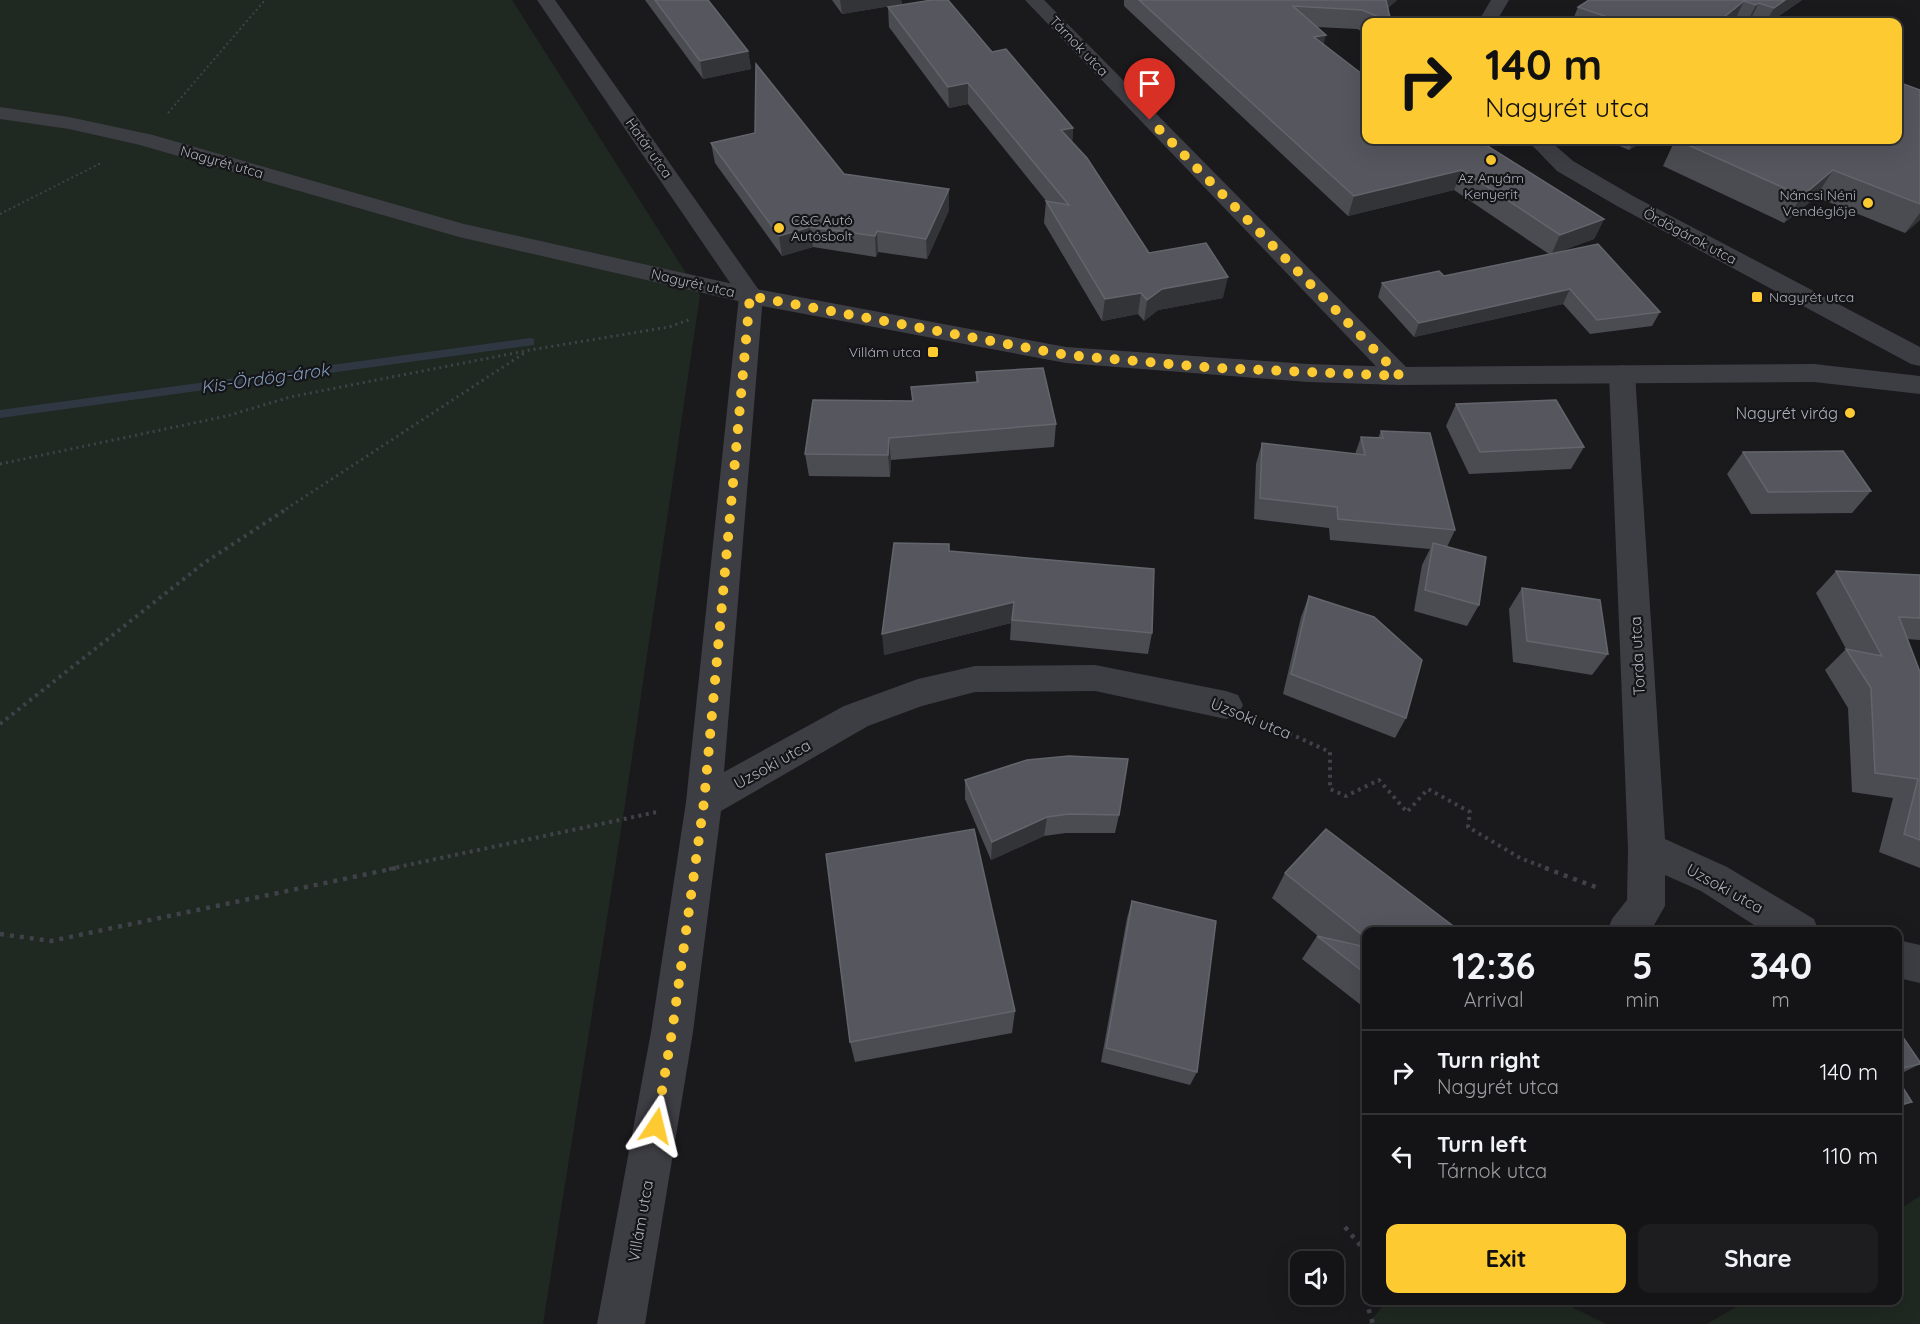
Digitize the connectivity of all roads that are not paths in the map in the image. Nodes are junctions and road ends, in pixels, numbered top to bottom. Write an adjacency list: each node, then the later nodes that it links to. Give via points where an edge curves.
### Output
1 (546, 0): 7 (street, Határ utca)
2 (1034, 0): 16 (street, Tárnok utca)
3 (1499, 0): 4 (street)
4 (1489, 18)
5 (0, 113): 7 (street, Nagyrét utca, via 145,140 459,230)
6 (1541, 144): 8 (street, Ördögárok utca, via 1565,166)
7 (750, 296): 16 (street, Nagyrét utca, via 1077,356 1216,368); 19 (street, Villám utca)
8 (1849, 322): 9 (street, Ördögárok utca); 10 (street, Ördögárok utca)
9 (1886, 342): 11 (street, Ördögárok utca); 13 (street, via 1893,355 1892,363)
10 (1920, 346)
11 (1920, 358)
12 (1920, 365): 13 (street, Nagyrét utca)
13 (1885, 369): 15 (street, Nagyrét utca)
14 (1622, 374): 15 (street, Nagyrét utca); 16 (street, Nagyrét utca); 20 (street, Torda utca)
15 (1831, 374): 17 (street, Nagyrét utca)
16 (1400, 376)
17 (1920, 385)
18 (1226, 705): 19 (street, Uzsoki utca, via 1095,678 975,679 918,693 856,716)
19 (704, 802): 25 (street, Villám utca, via 672,1032)
20 (1647, 849): 21 (street, Torda utca); 22 (street, Uzsoki utca, via 1714,879)
21 (1636, 919)
22 (1792, 927)
23 (1902, 960): 24 (street)
24 (1920, 964)
25 (621, 1324)

